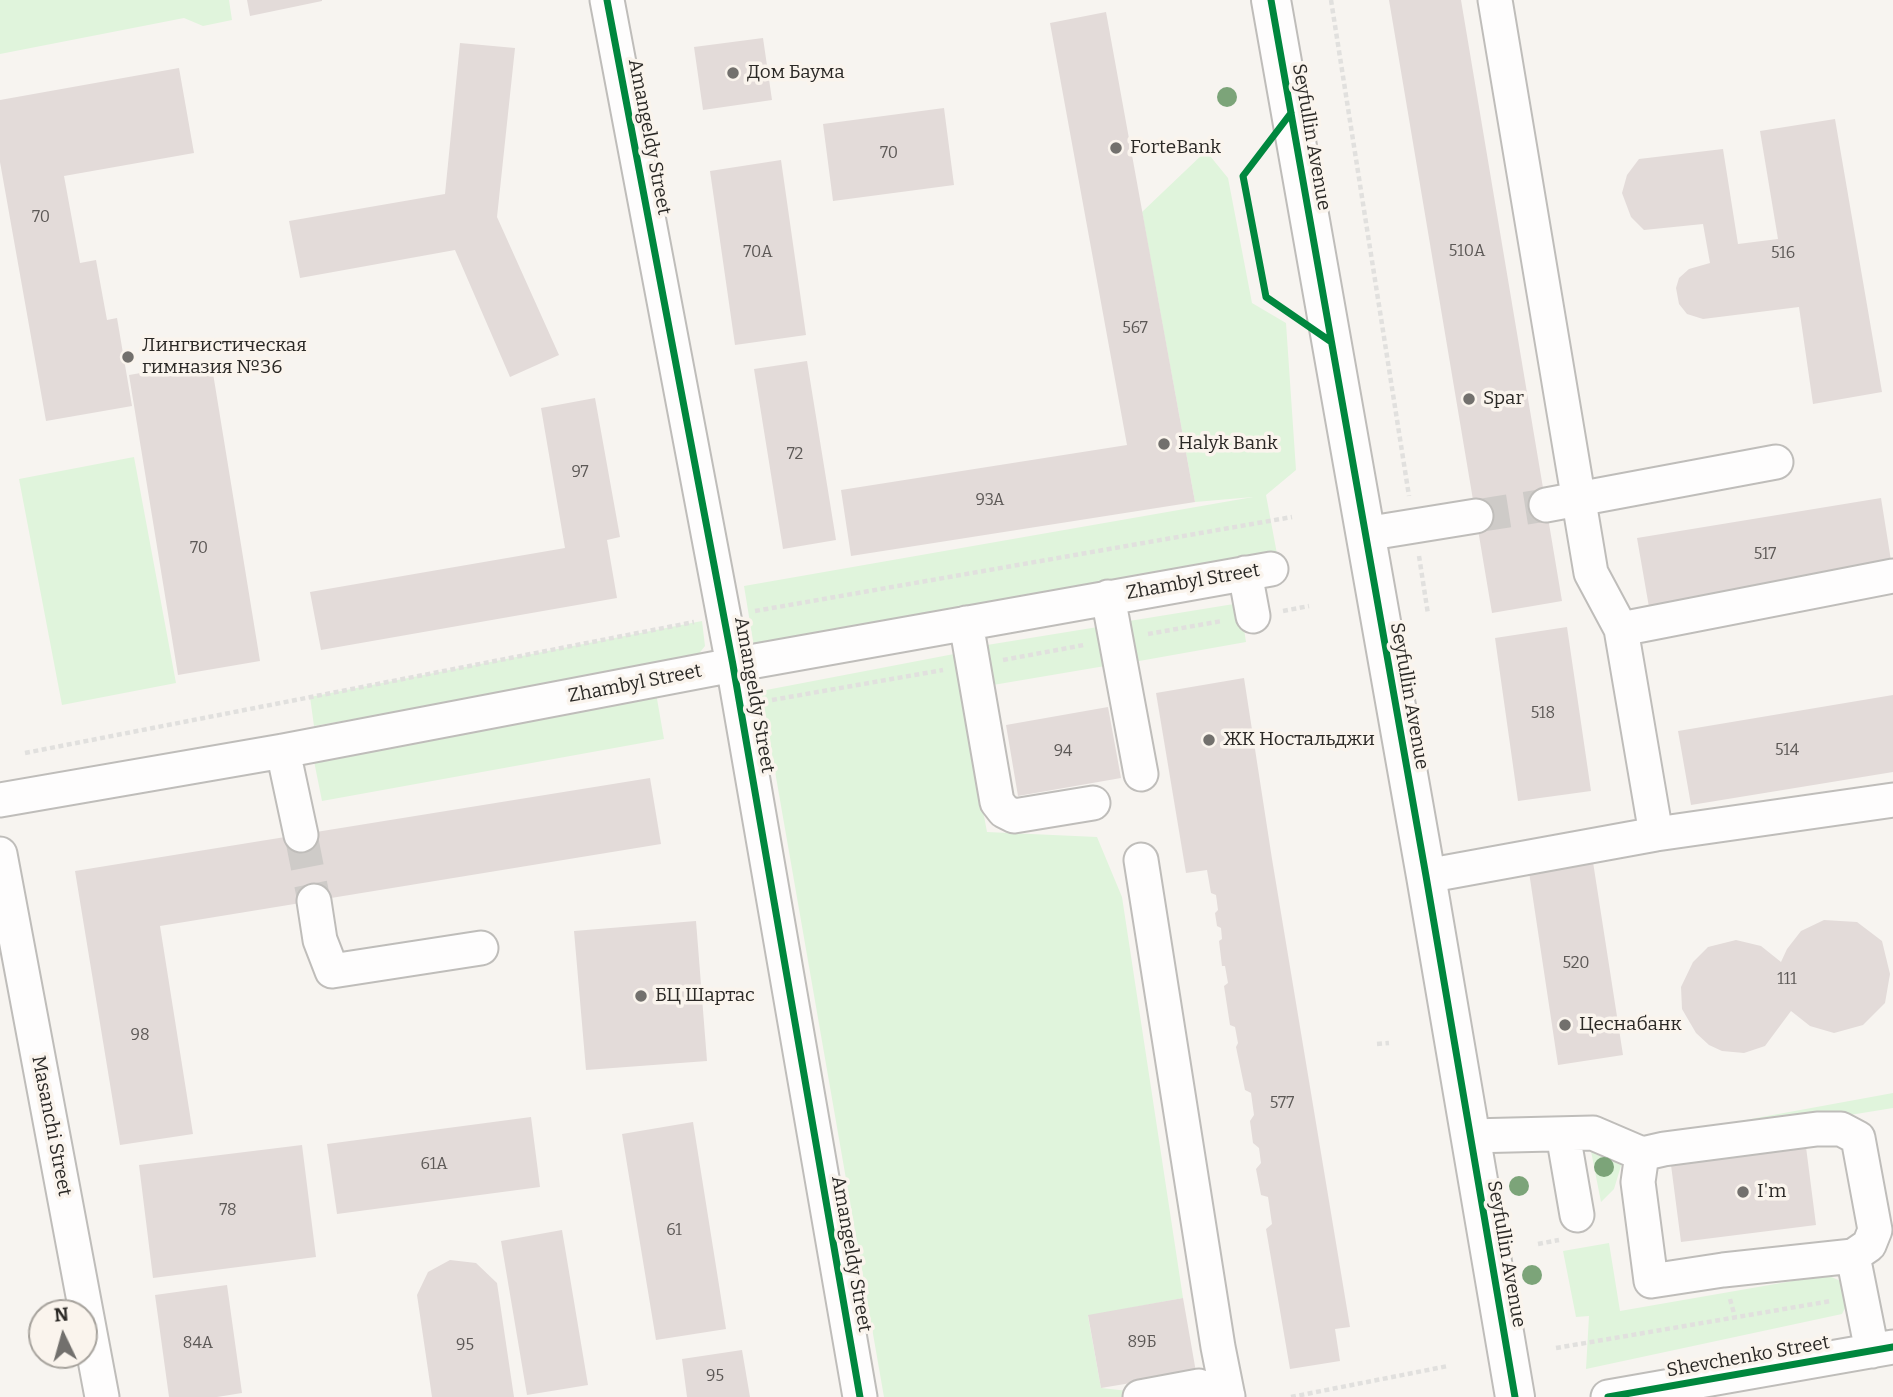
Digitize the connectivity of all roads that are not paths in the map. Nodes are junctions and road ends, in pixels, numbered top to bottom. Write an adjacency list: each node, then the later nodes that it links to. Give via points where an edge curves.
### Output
1 (607, 0): 14 (street, Amangeldy Street)
2 (1271, 0): 8 (main road, Seyfullin Avenue)
3 (1495, 0): 5 (street)
4 (1776, 463): 5 (street)
5 (1578, 499): 6 (street); 13 (street, via 1591,573)
6 (1546, 505)
7 (1476, 516): 8 (street)
8 (1365, 534): 24 (main road, Seyfullin Avenue)
9 (1893, 576): 13 (street)
10 (1108, 597): 11 (street, Zhambyl Street, via 1258,571); 12 (street, Zhambyl Street); 16 (street)
11 (1253, 616)
12 (966, 623): 14 (street, Zhambyl Street); 19 (street, via 997,802 1014,816)
13 (1621, 629): 20 (street)
14 (733, 665): 15 (street, Zhambyl Street); 34 (street, Amangeldy Street)
15 (283, 751): 17 (street, Zhambyl Street); 21 (street)
16 (1141, 774)
17 (0, 800)
18 (1893, 800): 20 (street)
19 (1093, 803)
20 (1656, 834): 24 (street)
21 (301, 835)
22 (0, 854): 33 (street, Masanchi Street)
23 (1141, 860): 36 (street)
24 (1426, 877): 28 (main road, Seyfullin Avenue)
25 (314, 901): 26 (street, via 320,940 332,971)
26 (481, 948)
27 (1563, 1134): 28 (street); 29 (street, via 1593,1133); 30 (street)
28 (1470, 1136): 37 (main road, Seyfullin Avenue)
29 (1642, 1154): 31 (street, via 1639,1182 1651,1281); 31 (street, via 1804,1130 1841,1129 1858,1138 1875,1230 1869,1245)
30 (1577, 1214)
31 (1853, 1256): 32 (street)
32 (1883, 1349): 38 (street, Shevchenko Street)
33 (102, 1397)
34 (860, 1397)
35 (1140, 1397): 36 (street, via 1199,1386)
36 (1228, 1397)
37 (1516, 1397)
38 (1608, 1397)

